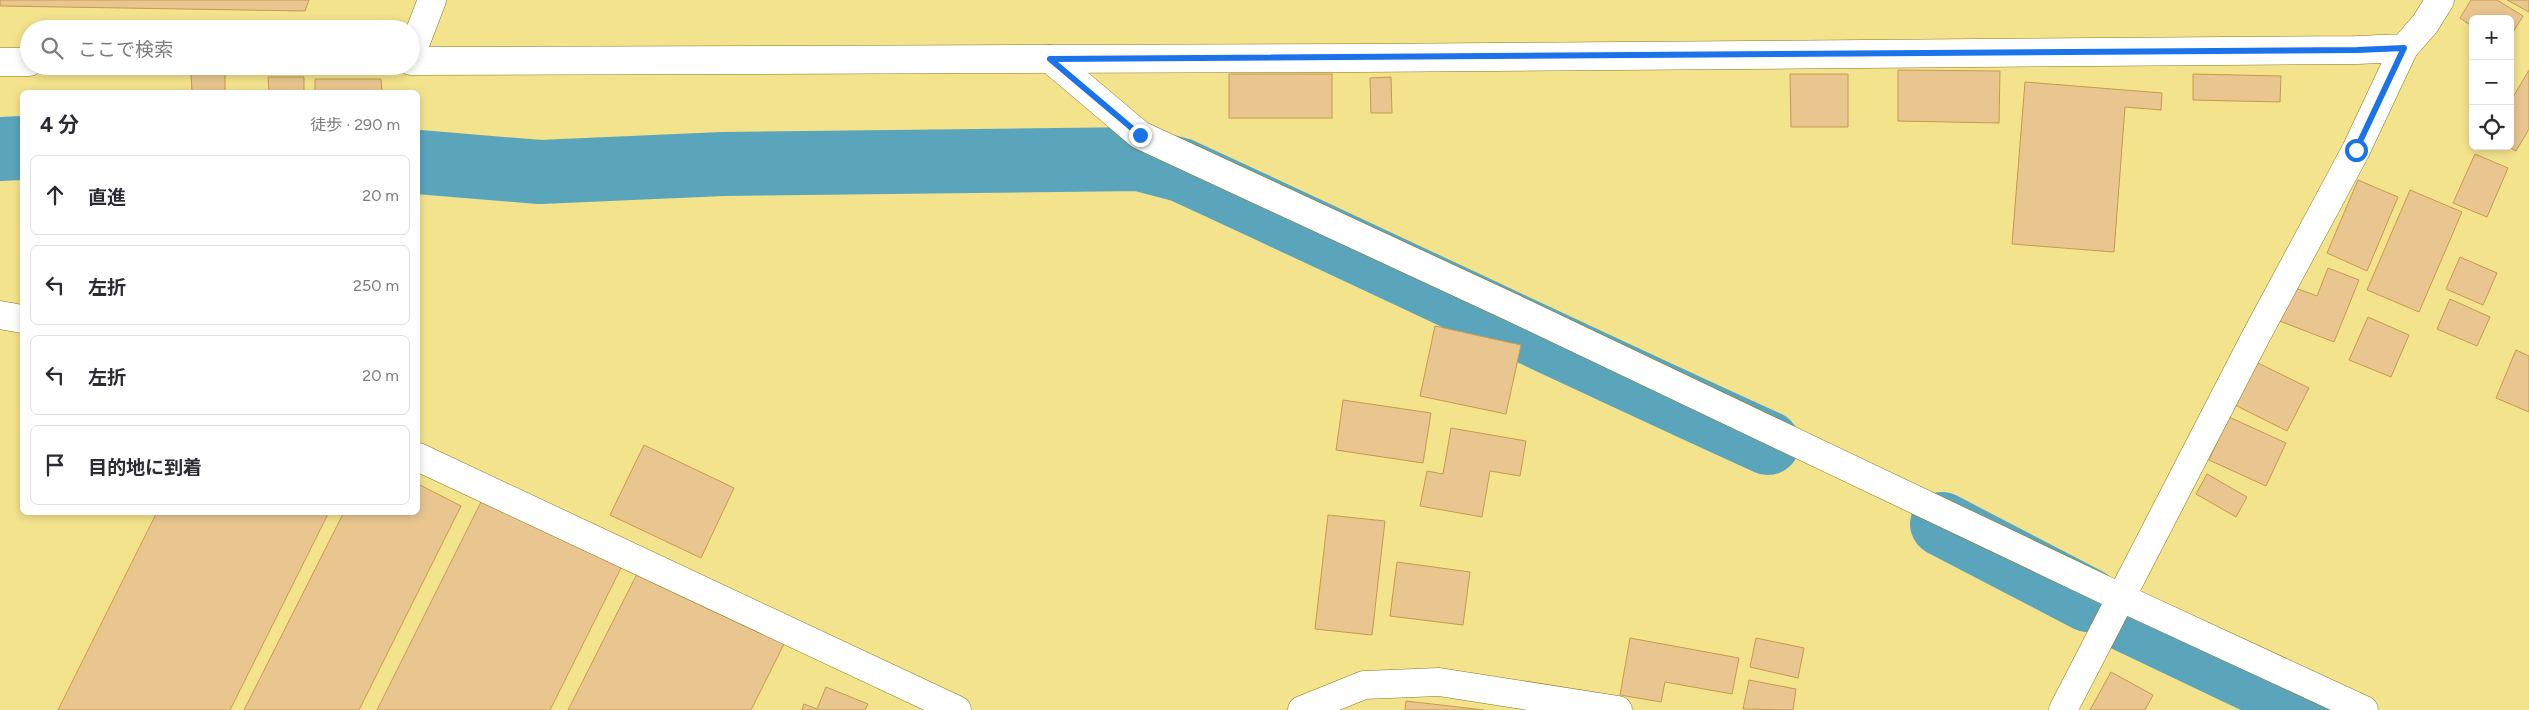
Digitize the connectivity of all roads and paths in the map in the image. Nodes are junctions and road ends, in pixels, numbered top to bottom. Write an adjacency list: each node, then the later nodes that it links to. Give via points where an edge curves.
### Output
1 (432, 0): 3 (street)
2 (2440, 0): 4 (street)
3 (420, 31)
4 (2404, 48): 5 (street); 12 (street, via 2356,150)
5 (1050, 59): 6 (street); 12 (street, via 1140,135 1513,308)
6 (420, 61)
7 (0, 62): 8 (street)
8 (20, 62)
9 (0, 315): 10 (street)
10 (20, 319)
11 (420, 459): 13 (street)
12 (2122, 598): 16 (street); 17 (street)
13 (957, 710)
14 (1302, 710): 15 (street, via 1364,685 1439,682)
15 (1618, 710)
16 (2063, 710)
17 (2364, 710)

